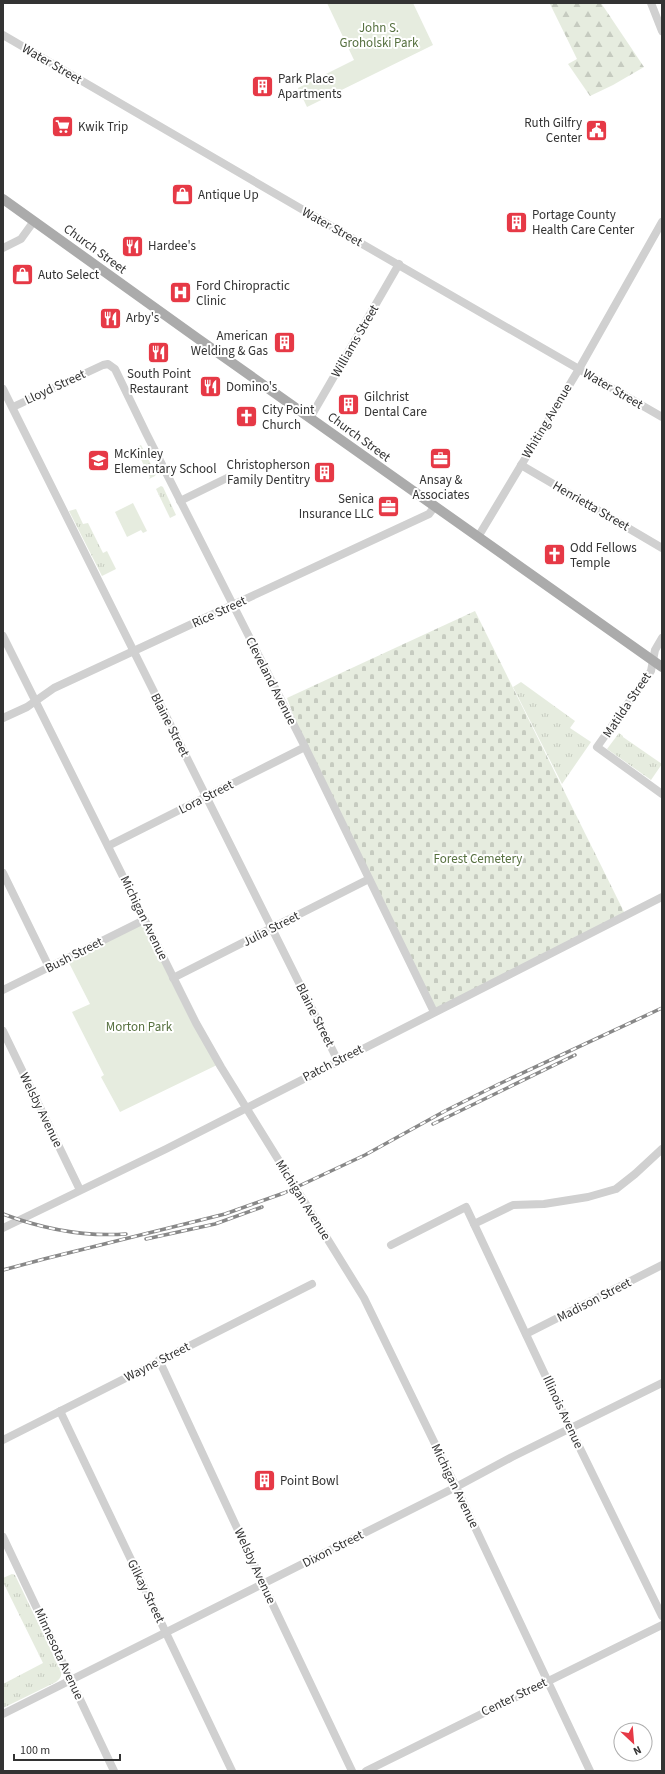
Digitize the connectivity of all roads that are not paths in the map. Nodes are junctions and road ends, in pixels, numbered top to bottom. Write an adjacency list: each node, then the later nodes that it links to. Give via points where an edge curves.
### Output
1 (651, 3): 2 (street)
2 (662, 31)
3 (3, 35): 8 (street, Water Street, via 308,214)
4 (3, 199): 5 (main road, Church Street)
5 (34, 221): 7 (street, via 21,239); 14 (main road, Church Street)
6 (662, 222): 10 (street, Whiting Avenue)
7 (3, 248)
8 (399, 264): 10 (street, Water Street); 14 (street, Williams Street)
9 (98, 368): 12 (street, Lloyd Street); 17 (street, Cleveland Avenue, via 108,364 115,369)
10 (578, 369): 13 (street, Water Street); 15 (street, Whiting Avenue)
11 (3, 389): 12 (street, Blaine Street)
12 (12, 407): 24 (street, Blaine Street)
13 (662, 417)
14 (310, 418): 18 (main road, Church Street)
15 (521, 465): 19 (street, Whiting Avenue); 20 (street, Henrietta Street)
16 (229, 477): 17 (street)
17 (180, 501): 21 (street, Cleveland Avenue)
18 (435, 506): 19 (main road, Church Street); 21 (street, Rice Street, via 429,514)
19 (478, 537): 25 (main road, Church Street)
20 (662, 548)
21 (232, 606): 24 (street, Rice Street); 29 (street, Cleveland Avenue)
22 (3, 636): 27 (street, Michigan Avenue)
23 (662, 638): 25 (street, Matilda Street, via 655,650)
24 (133, 652): 27 (street, Rice Street, via 54,688); 31 (street, Blaine Street)
25 (653, 661): 26 (main road, Church Street); 30 (street, Matilda Street, via 651,671 597,747)
26 (662, 667)
27 (35, 700): 28 (street, Rice Street, via 27,707); 32 (street, Michigan Avenue)
28 (3, 718)
29 (304, 747): 31 (street, Lora Street); 34 (street, Cleveland Avenue)
30 (662, 794)
31 (205, 797): 32 (street, Lora Street); 37 (street, Blaine Street)
32 (108, 846): 36 (street, Michigan Avenue)
33 (3, 873): 38 (street)
34 (369, 879): 37 (street, Julia Street); 41 (street, Cleveland Avenue)
35 (662, 897): 41 (street, Patch Street)
36 (144, 920): 38 (street, Bush Street); 39 (street, Michigan Avenue)
37 (271, 928): 39 (street, Julia Street); 43 (street, Blaine Street)
38 (49, 967): 40 (street, Bush Street)
39 (173, 978): 44 (street, Michigan Avenue)
40 (3, 990)
41 (434, 1012): 43 (street, Patch Street)
42 (3, 1031): 46 (street, Welsby Avenue)
43 (338, 1061): 44 (street, Patch Street)
44 (246, 1108): 46 (street, Patch Street, via 166,1150); 58 (street, Michigan Avenue, via 364,1298)
45 (662, 1149): 47 (street, via 616,1189 588,1197 544,1204 513,1205)
46 (80, 1190): 48 (street, Patch Street)
47 (474, 1224): 49 (street, Illinois Avenue, via 466,1207); 52 (street, Illinois Avenue)
48 (3, 1228)
49 (391, 1245)
50 (662, 1265): 52 (street, Madison Street)
51 (312, 1284): 53 (street, Wayne Street)
52 (526, 1334): 56 (street, Illinois Avenue)
53 (159, 1360): 55 (street, Wayne Street); 60 (street, Welsby Avenue)
54 (662, 1383): 56 (street, Dixon Street)
55 (60, 1411): 57 (street, Wayne Street); 63 (street, Gilkay Street)
56 (570, 1428): 58 (street, Dixon Street); 61 (street, Illinois Avenue)
57 (3, 1440)
58 (456, 1487): 60 (street, Dixon Street); 65 (street, Michigan Avenue)
59 (3, 1537): 64 (street, Minnesota Avenue)
60 (262, 1584): 63 (street, Dixon Street); 69 (street, Welsby Avenue)
61 (662, 1616)
62 (662, 1625): 65 (street, Center Street)
63 (166, 1632): 64 (street, Dixon Street); 68 (street, Gilkay Street)
64 (71, 1681): 66 (street, Dixon Street); 67 (street, Minnesota Avenue)
65 (546, 1681): 70 (street, Center Street); 71 (street, Michigan Avenue)
66 (3, 1714)
67 (114, 1771)
68 (232, 1771)
69 (352, 1771)
70 (366, 1771)
71 (590, 1771)

